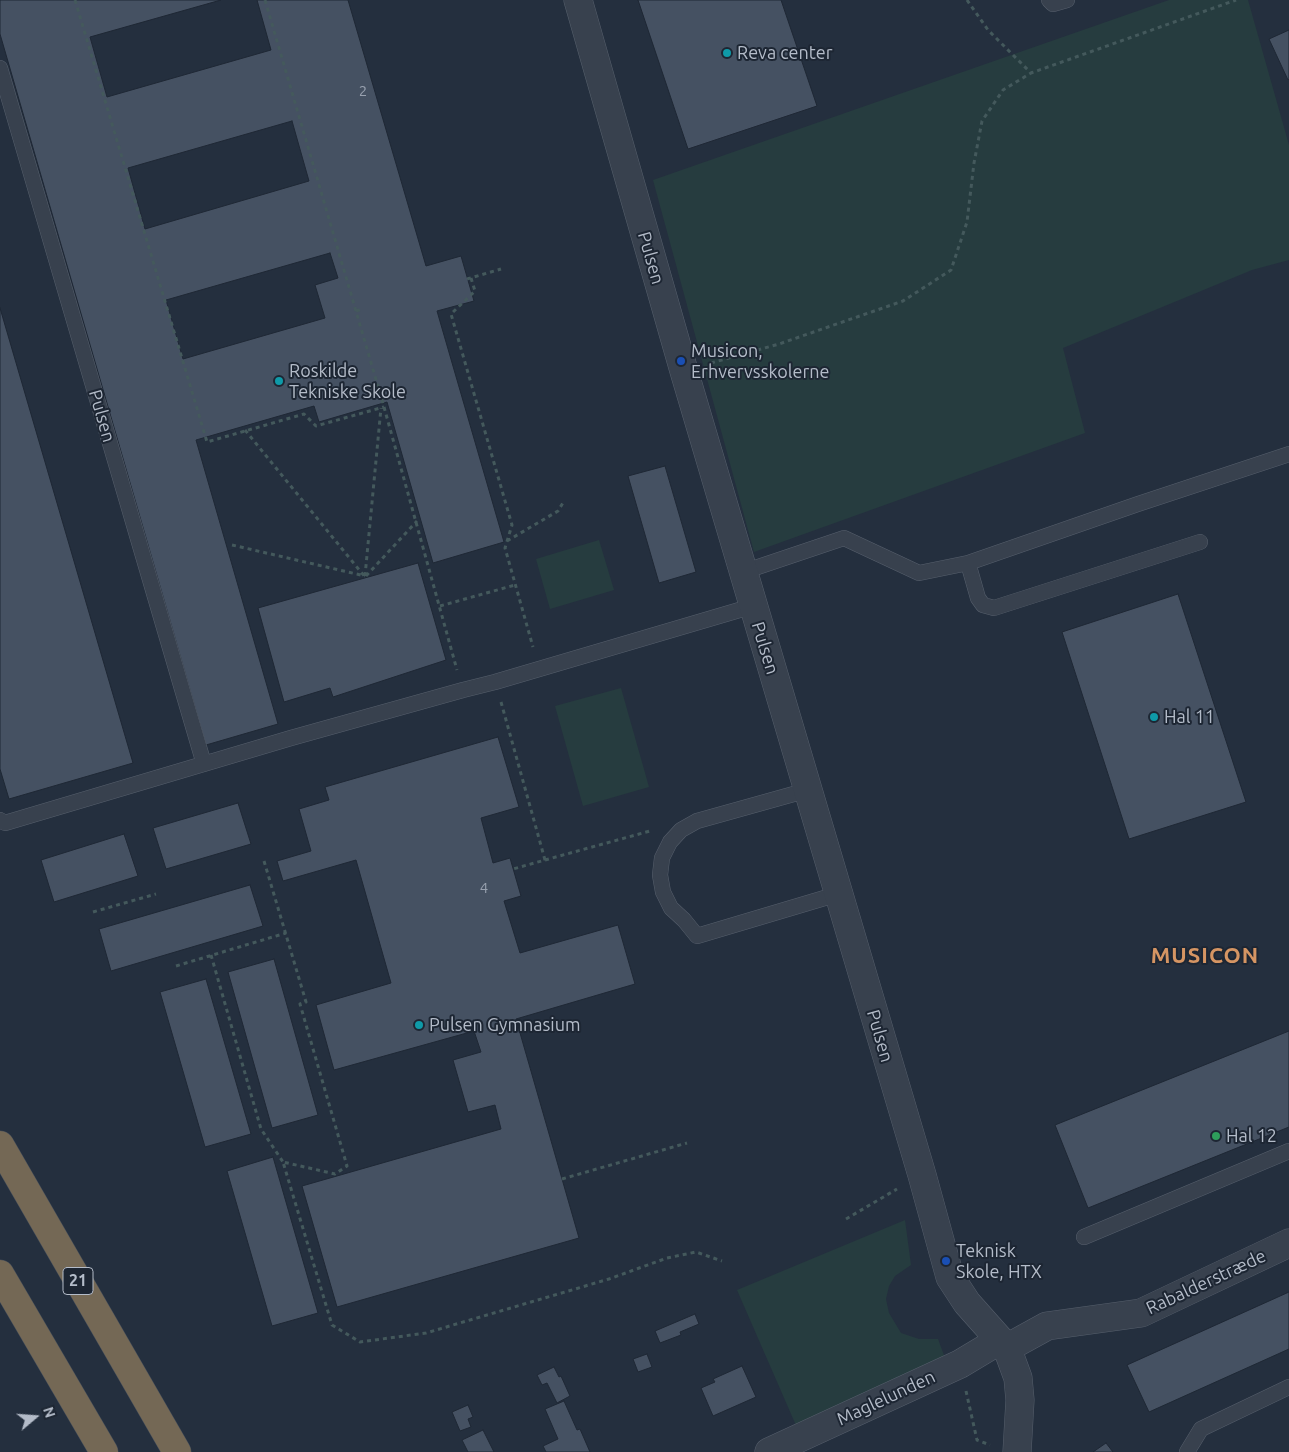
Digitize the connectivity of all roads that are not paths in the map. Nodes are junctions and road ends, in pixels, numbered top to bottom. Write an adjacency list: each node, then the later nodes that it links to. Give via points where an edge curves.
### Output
1 (578, 0): 8 (street, Pulsen)
2 (1049, 0): 3 (lane, via 1053,4)
3 (1067, 0)
4 (0, 68): 10 (lane, Pulsen)
5 (1289, 454): 7 (lane)
6 (1200, 542): 7 (lane, via 994,608 983,606 978,598)
7 (968, 563): 8 (lane, via 919,573 844,538)
8 (743, 572): 9 (street, Pulsen)
9 (753, 606): 10 (lane, Pulsen); 11 (street, Pulsen)
10 (204, 764): 12 (lane, Pulsen, via 5,823)
11 (808, 790): 13 (street, Pulsen); 13 (lane, via 697,821 682,830 670,842 662,858 660,876 663,892 671,908 697,936)
12 (0, 820)
13 (838, 894): 19 (street, Pulsen, via 950,1277 967,1303)
14 (0, 1146): 21 (highway, 21)
15 (1289, 1151): 16 (lane)
16 (1084, 1237)
17 (1289, 1243): 19 (street, Rabalderstræde, via 1141,1313 1047,1326)
18 (0, 1274): 22 (highway)
19 (1003, 1344): 25 (street, Maglelunden); 26 (street, Pulsen, via 1018,1378)
20 (1289, 1388): 27 (lane, via 1201,1429)
21 (156, 1416): 23 (highway, 21); 24 (highway)
22 (104, 1452)
23 (177, 1452)
24 (184, 1452)
25 (768, 1452)
26 (1017, 1452)
27 (1187, 1452)

